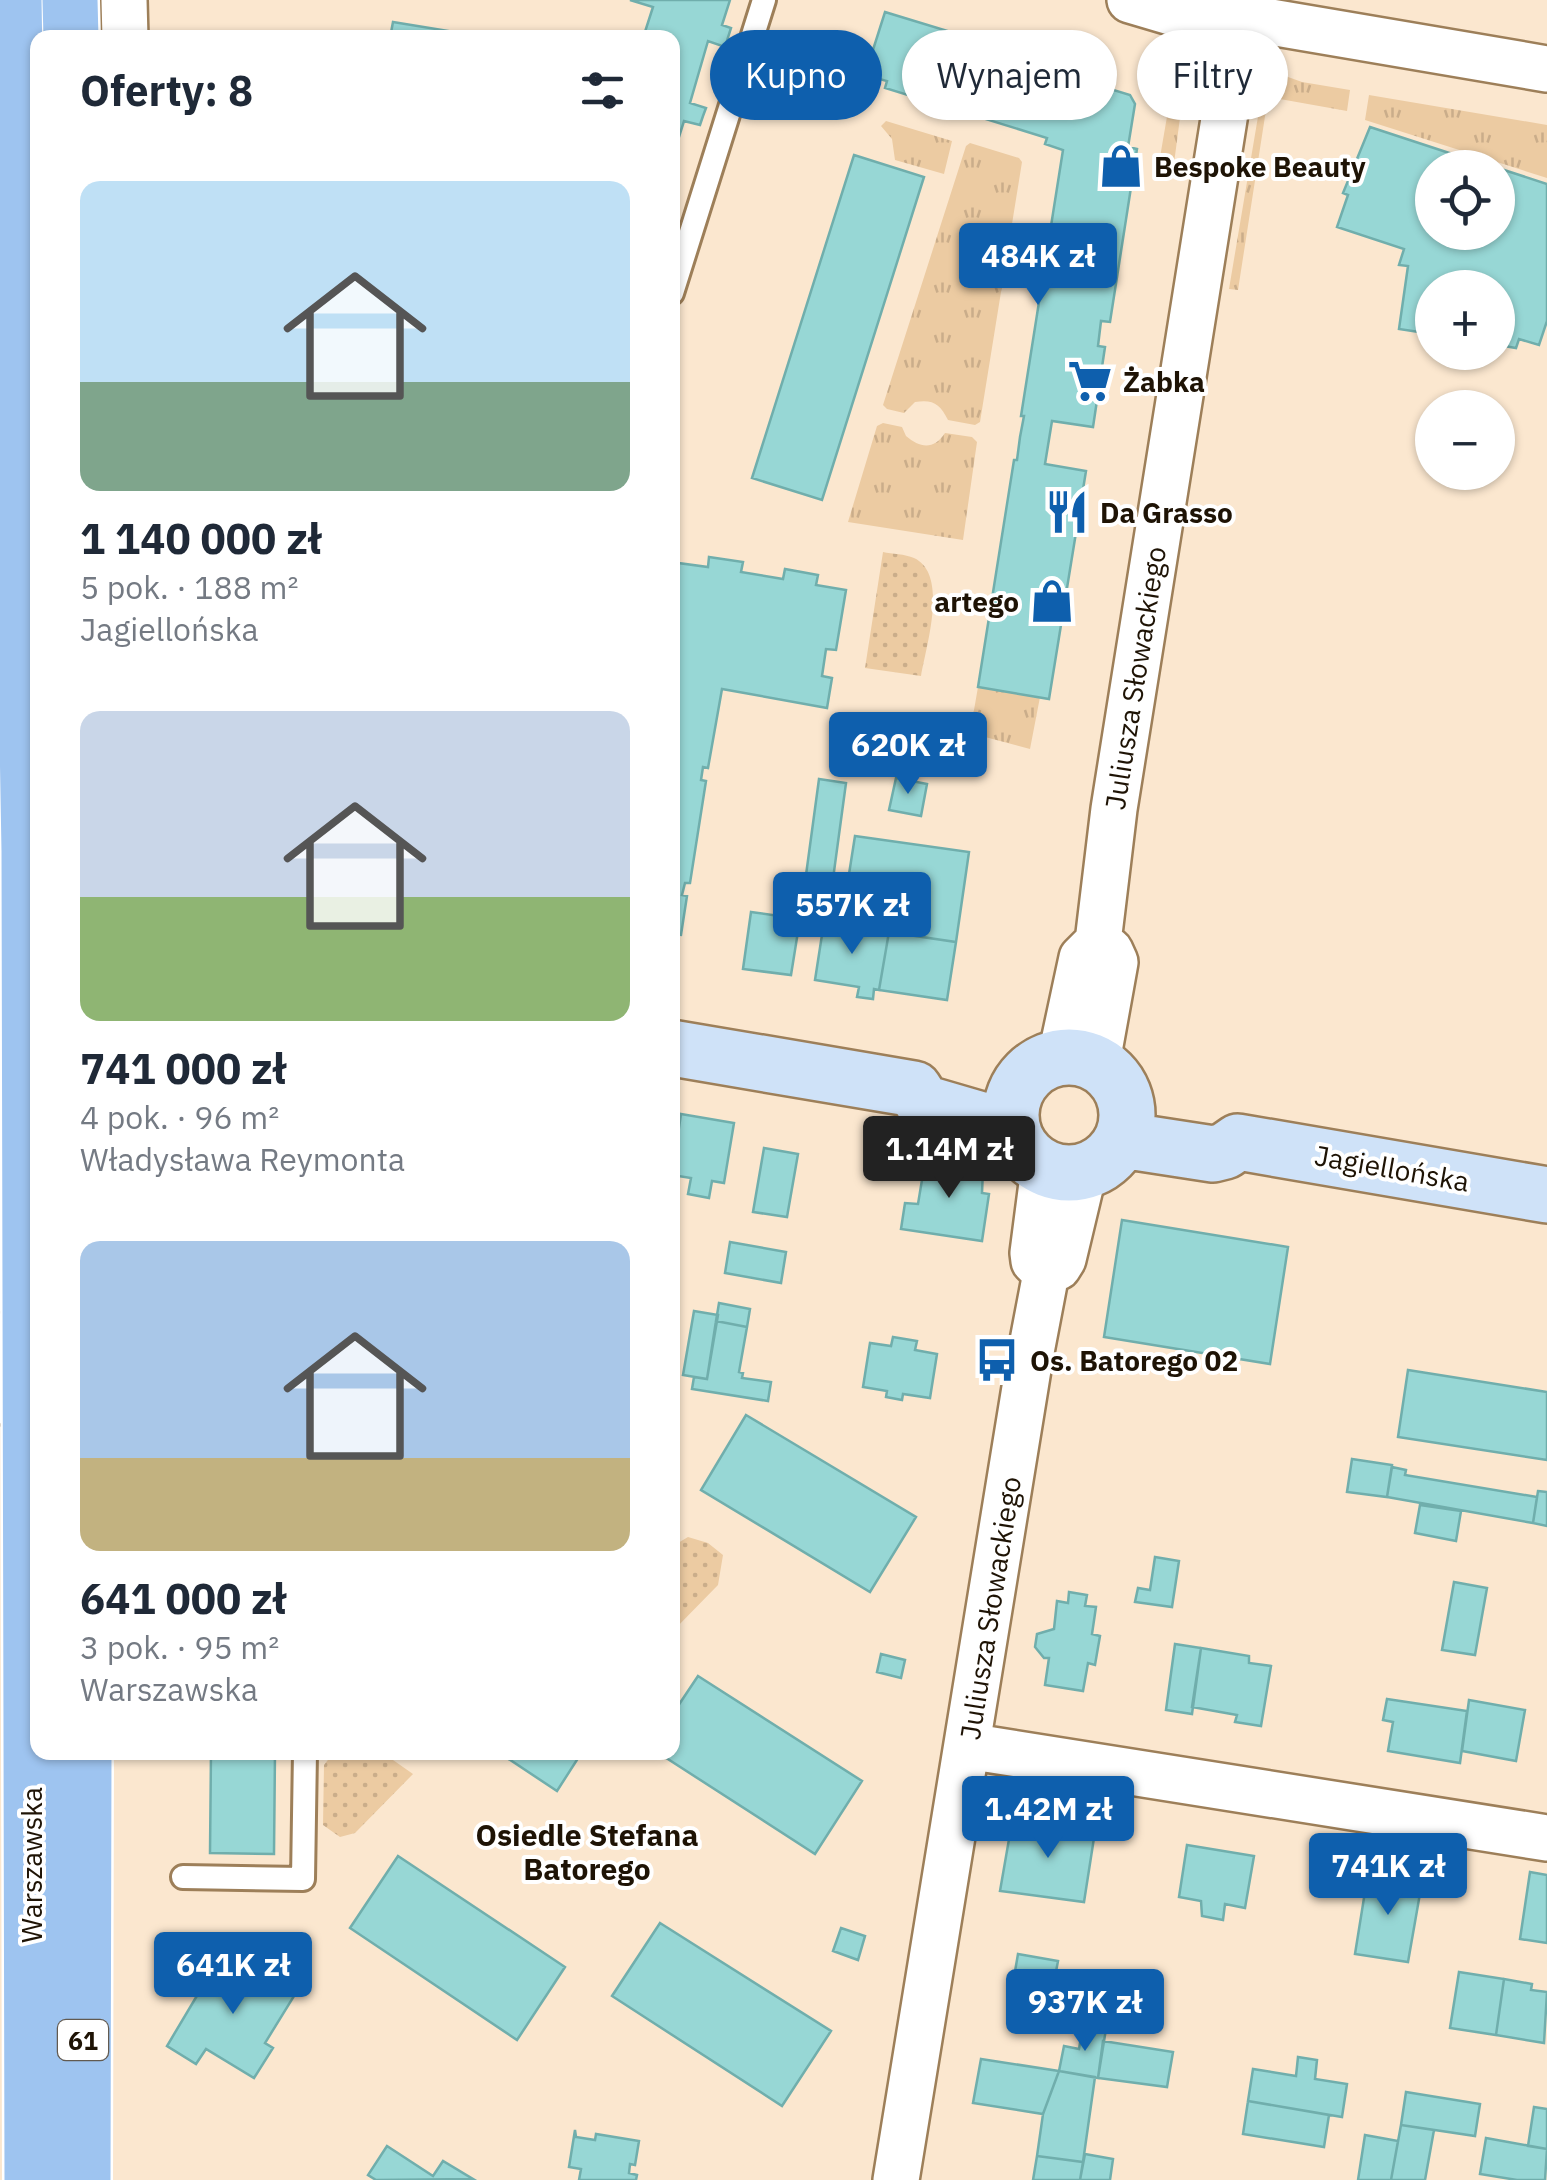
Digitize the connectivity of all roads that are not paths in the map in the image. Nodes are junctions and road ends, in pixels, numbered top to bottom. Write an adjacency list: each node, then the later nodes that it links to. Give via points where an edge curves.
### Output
1 (14, 0): 11 (main road, Warszawska / 61)
2 (70, 0): 7 (main road)
3 (124, 0): 8 (street)
4 (764, 0): 10 (lane)
5 (1130, 0): 6 (street, via 1200,21)
6 (1242, 10): 9 (street, via 1265,22); 13 (street, Juliusza Słowackiego, via 1114,809 1098,942 1114,962)
7 (71, 30)
8 (124, 30)
9 (1547, 69)
10 (680, 267)
11 (30, 844)
12 (680, 1049): 13 (street, Jagiellońska, via 914,1090 923,1102)
13 (1070, 1115): 14 (street, Jagiellońska, via 1213,1154 1238,1142); 17 (street, Juliusza Słowackiego, via 1063,1259 1046,1273)
14 (1547, 1195)
15 (0, 1336): 16 (street)
16 (30, 1470)
17 (967, 1746): 21 (street); 24 (street, Juliusza Słowackiego)
18 (41, 1760): 23 (main road, Warszawska / 61)
19 (83, 1760): 23 (main road, Warszawska / 61)
20 (304, 1760): 22 (lane, via 303,1879)
21 (1547, 1838)
22 (183, 1877)
23 (56, 2170)
24 (896, 2180)

